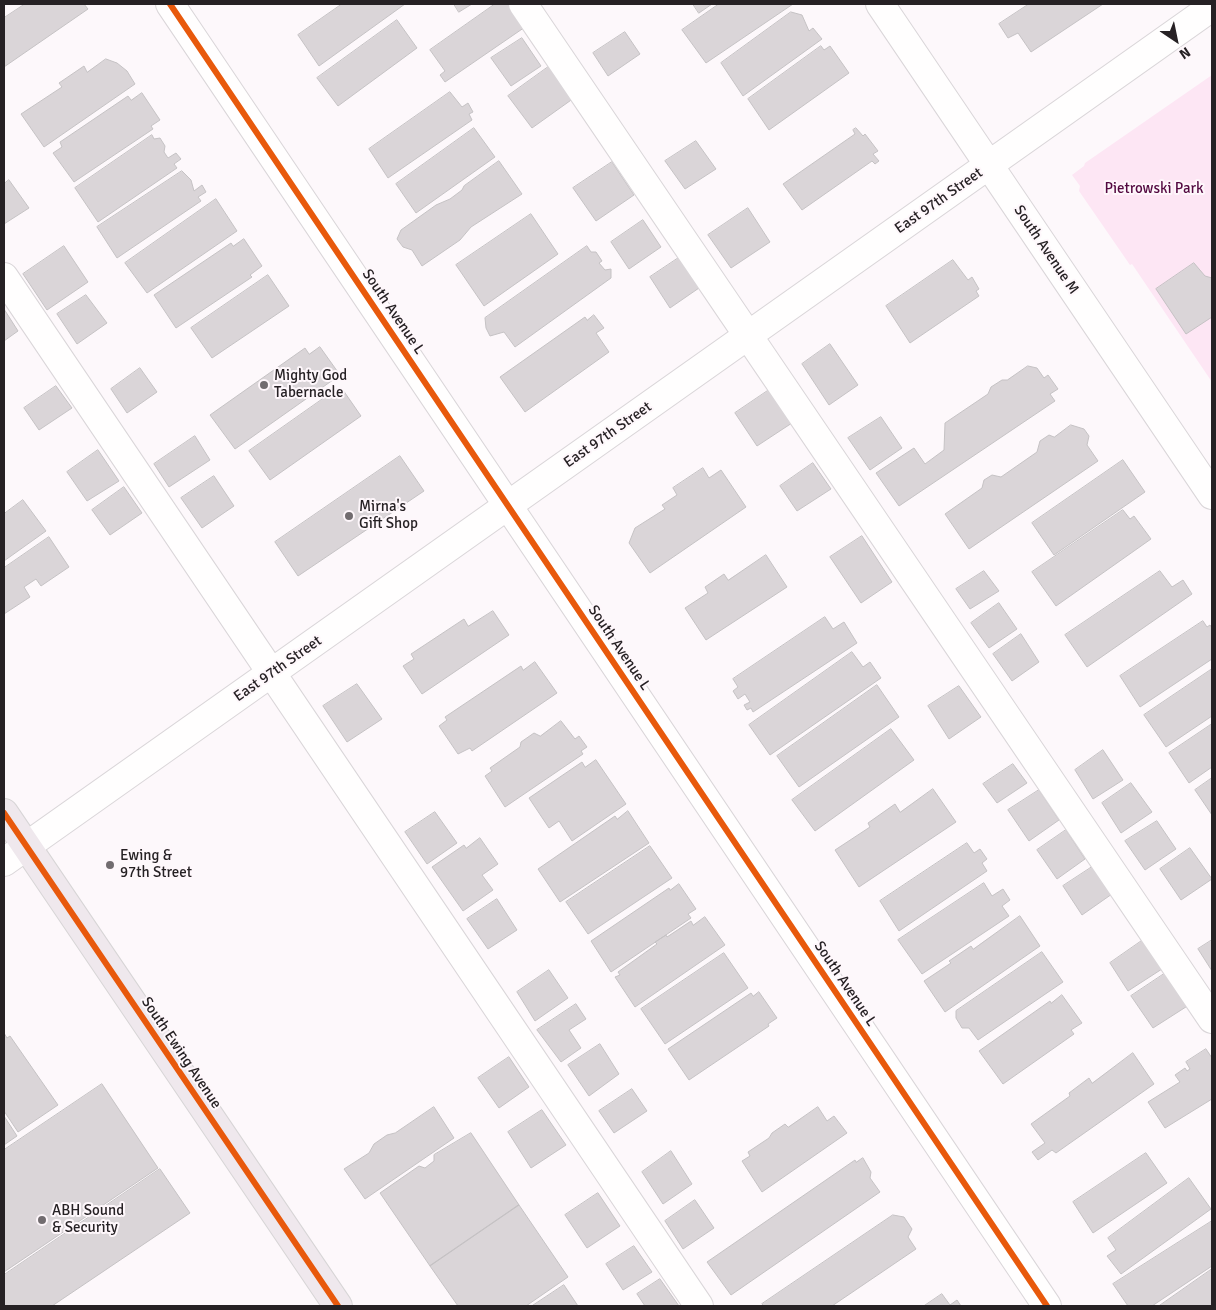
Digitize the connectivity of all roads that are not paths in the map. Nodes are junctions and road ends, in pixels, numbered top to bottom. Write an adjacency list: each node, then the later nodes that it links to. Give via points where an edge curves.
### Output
1 (170, 4): 9 (street, South Avenue L)
2 (523, 4): 7 (street)
3 (880, 4): 5 (street, South Avenue M)
4 (1212, 7): 5 (street, East 97th Street)
5 (989, 166): 7 (street, East 97th Street); 8 (street, South Avenue M)
6 (4, 277): 10 (street)
7 (749, 335): 9 (street, East 97th Street); 14 (street)
8 (1212, 495)
9 (508, 506): 10 (street, East 97th Street); 17 (street, South Avenue L)
10 (271, 673): 12 (street, East 97th Street); 16 (street)
11 (4, 813): 12 (main road, South Ewing Avenue)
12 (26, 846): 13 (street, East 97th Street); 15 (main road, South Ewing Avenue)
13 (4, 862)
14 (1212, 1019)
15 (338, 1306)
16 (699, 1306)
17 (1047, 1306)

